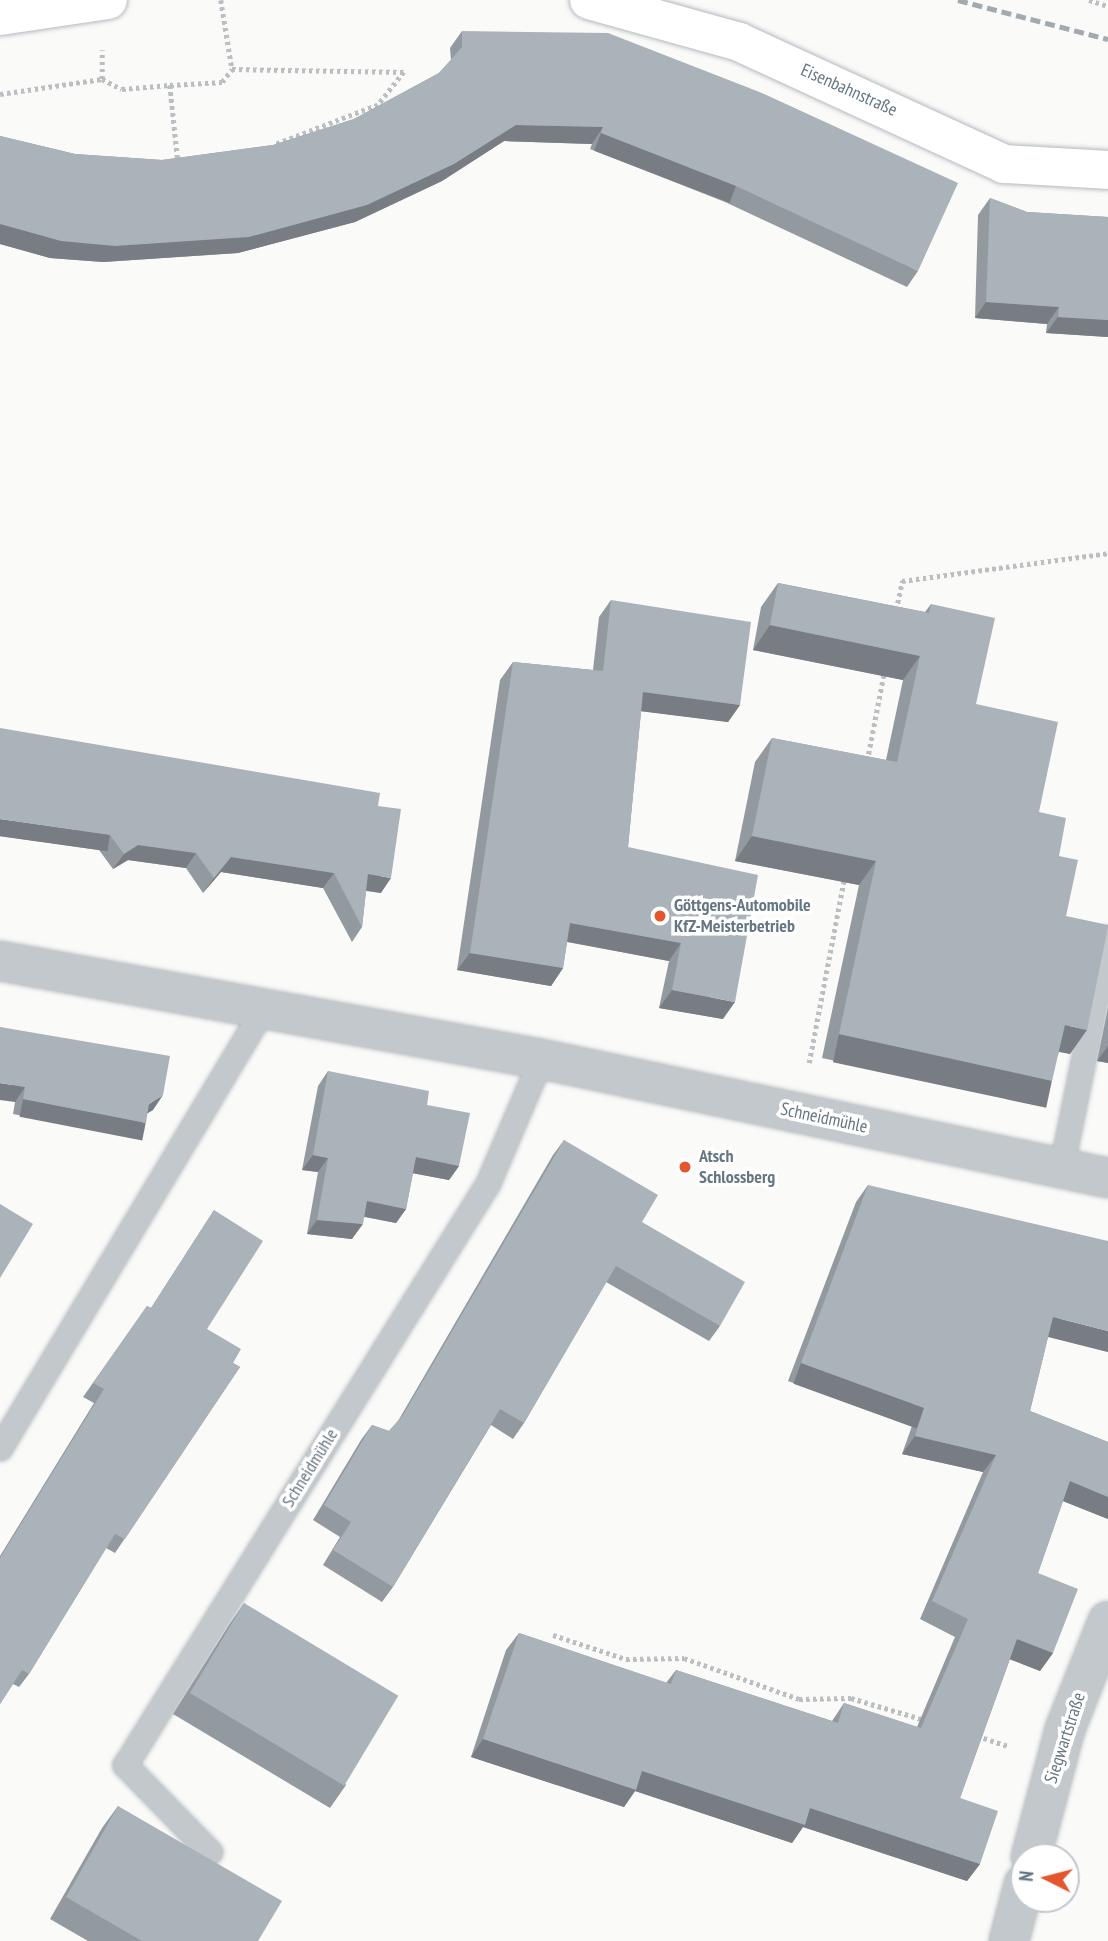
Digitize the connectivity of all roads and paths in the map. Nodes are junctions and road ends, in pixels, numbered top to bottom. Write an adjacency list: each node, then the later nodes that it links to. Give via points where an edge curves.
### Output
1 (108, 0): 5 (main road)
2 (220, 0): 8 (path)
3 (589, 0): 16 (main road, Eisenbahnstraße, via 739,42 1004,164)
4 (1089, 0): 6 (path)
5 (101, 1): 7 (main road); 9 (path)
6 (1108, 6)
7 (0, 16)
8 (232, 69): 10 (path, via 222,82); 12 (path, via 404,72 378,105)
9 (102, 79): 10 (path, via 121,89); 11 (path)
10 (170, 85): 15 (path)
11 (0, 93)
12 (260, 147)
13 (191, 159): 15 (path)
14 (165, 161): 15 (path)
15 (177, 161)
16 (1108, 170)
17 (1108, 553): 18 (path, via 902,581)
18 (894, 622)
19 (886, 663): 20 (path)
20 (865, 772)
21 (847, 867): 26 (path)
22 (1108, 938): 27 (lane)
23 (0, 961): 24 (street, Schneidmühle)
24 (265, 1006): 25 (street, Schneidmühle); 29 (lane)
25 (541, 1059): 26 (street, Schneidmühle); 36 (lane, Schneidmühle, via 488,1183 125,1765)
26 (800, 1112): 27 (street, Schneidmühle)
27 (1061, 1169): 28 (street, Schneidmühle)
28 (1108, 1178)
29 (0, 1448)
30 (1108, 1621): 34 (street, Siegwartstraße)
31 (553, 1635): 32 (path, via 626,1659 684,1658 799,1699 851,1698)
32 (941, 1725)
33 (966, 1733): 34 (path)
34 (1056, 1761): 35 (street, Siegwartstraße)
35 (1035, 1843)
36 (210, 1852)
37 (1016, 1913): 38 (street)
38 (1009, 1941)

